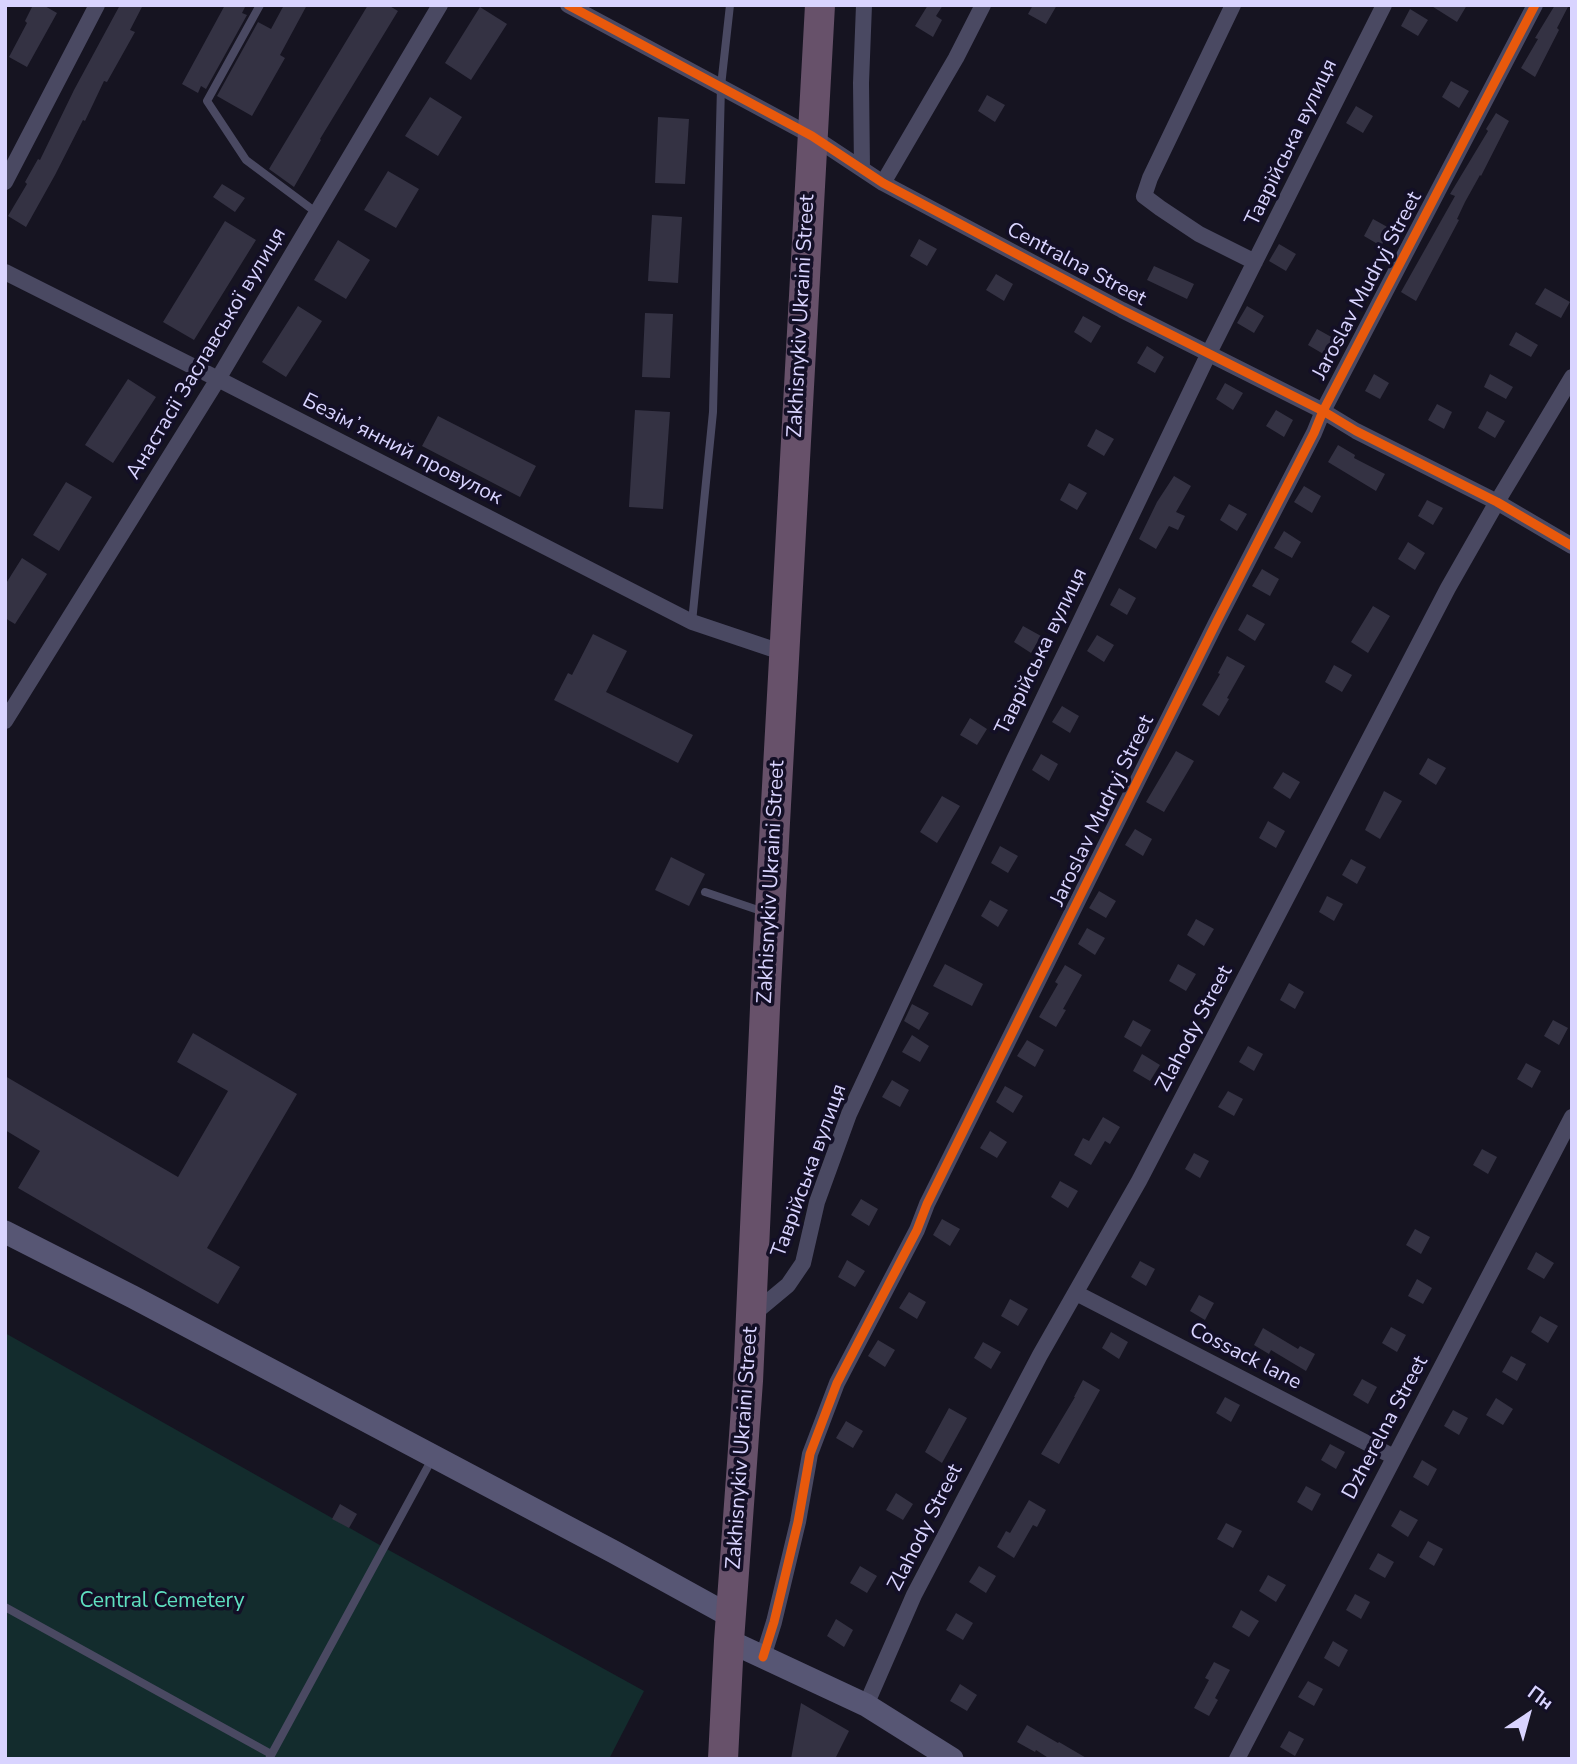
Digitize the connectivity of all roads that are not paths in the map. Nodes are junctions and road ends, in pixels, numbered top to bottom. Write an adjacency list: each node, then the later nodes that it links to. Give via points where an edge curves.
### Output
1 (97, 5): 15 (street)
2 (260, 5): 17 (lane, via 207,101 246,160)
3 (440, 5): 17 (street, Анастасії Заславської вулиця)
4 (568, 5): 12 (street, Centralna Street)
5 (730, 5): 12 (lane)
6 (820, 5): 13 (highway, Zakhisnykiv Ukraini Street)
7 (864, 5): 14 (street)
8 (983, 5): 16 (street)
9 (1233, 5): 18 (street, via 1144,196 1199,234)
10 (1384, 5): 18 (street, Таврійська вулиця)
11 (1535, 5): 23 (street, Jaroslav Mudryj Street)
12 (721, 86): 13 (street, Centralna Street); 26 (lane, via 713,412)
13 (812, 136): 14 (street, Centralna Street); 27 (highway, Zakhisnykiv Ukraini Street)
14 (862, 169): 16 (street, Centralna Street)
15 (5, 182)
16 (883, 183): 20 (street, Centralna Street)
17 (317, 214): 22 (street, Анастасії Заславської вулиця)
18 (1255, 262): 20 (street, Таврійська вулиця)
19 (5, 272): 22 (street, Безімʼянний провулок)
20 (1209, 353): 23 (street, Centralna Street); 34 (street, Таврійська вулиця, via 849,1114 817,1202 803,1263 788,1285)
21 (1572, 377): 24 (street, Zlahody Street)
22 (218, 379): 26 (street, Безімʼянний провулок); 28 (street, Анастасії Заславської вулиця)
23 (1322, 411): 24 (street, Centralna Street); 39 (street, Jaroslav Mudryj Street, via 837,1383 810,1454)
24 (1497, 502): 25 (street, Centralna Street); 33 (street, Zlahody Street)
25 (1572, 546)
26 (692, 622): 27 (street, Безімʼянний провулок)
27 (784, 653): 30 (highway, Zakhisnykiv Ukraini Street)
28 (5, 721)
29 (705, 892): 30 (lane)
30 (770, 914): 34 (highway, Zakhisnykiv Ukraini Street)
31 (1572, 1117): 36 (street, Dzherelna Street)
32 (5, 1232): 35 (main road)
33 (1076, 1293): 36 (street, Cossack lane); 40 (street, Zlahody Street, via 920,1583)
34 (751, 1316): 38 (highway, Zakhisnykiv Ukraini Street)
35 (434, 1457): 38 (main road, via 614,1552); 41 (lane)
36 (1394, 1457): 44 (street, Dzherelna Street)
37 (5, 1607): 41 (lane)
38 (731, 1629): 39 (main road); 42 (highway, Zakhisnykiv Ukraini Street)
39 (764, 1657): 40 (main road)
40 (866, 1705): 43 (main road)
41 (270, 1757)
42 (723, 1759)
43 (951, 1759)
44 (1237, 1759)

